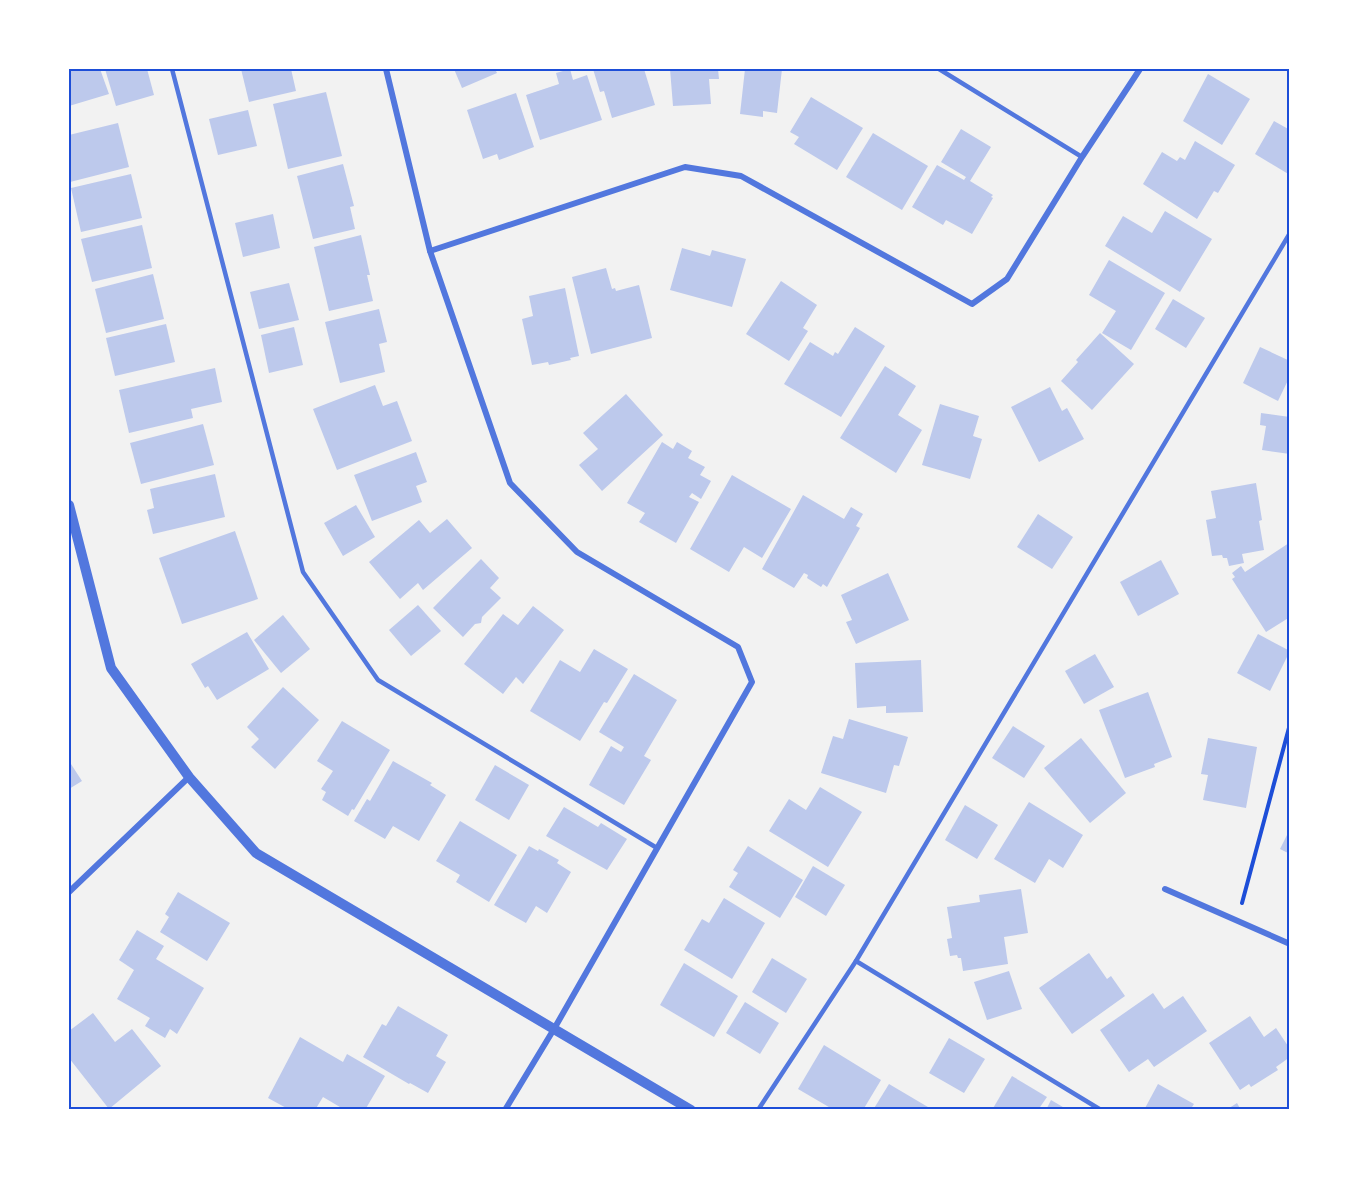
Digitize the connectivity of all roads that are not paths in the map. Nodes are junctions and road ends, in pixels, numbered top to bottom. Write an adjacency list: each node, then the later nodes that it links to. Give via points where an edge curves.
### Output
1 (172, 69): 11 (lane, via 303,572 378,680)
2 (386, 69): 7 (street)
3 (939, 69): 5 (lane)
4 (1140, 69): 5 (street)
5 (1082, 157): 7 (street, via 1007,279 972,304 741,176 685,167)
6 (1290, 233): 15 (lane)
7 (430, 251): 11 (street, via 510,483 577,552 738,647 752,682)
8 (69, 505): 9 (street)
9 (72, 527): 10 (street, via 111,668)
10 (189, 777): 13 (street); 16 (street, via 256,853)
11 (657, 848): 16 (street)
12 (1165, 889): 14 (street)
13 (69, 892)
14 (1290, 944)
15 (856, 961): 19 (lane); 20 (lane)
16 (554, 1029): 17 (street); 18 (street)
17 (505, 1110)
18 (691, 1110)
19 (758, 1110)
20 (1101, 1110)

